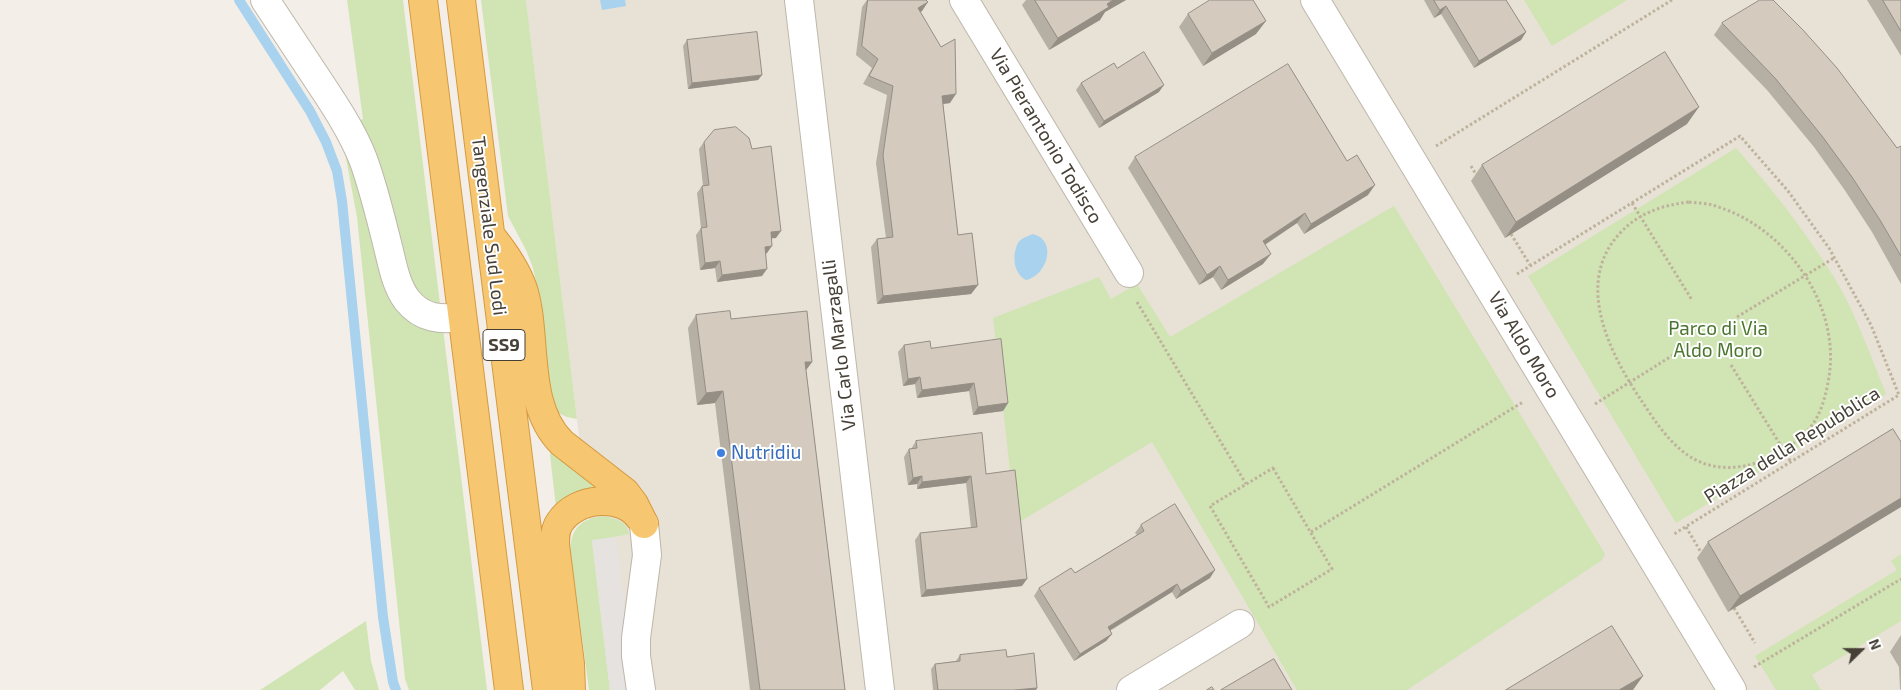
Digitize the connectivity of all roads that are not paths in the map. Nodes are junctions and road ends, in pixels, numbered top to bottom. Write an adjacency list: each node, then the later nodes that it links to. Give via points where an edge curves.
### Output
1 (265, 0): 9 (street, via 327,94 363,157 395,276 407,300 429,317)
2 (424, 0): 9 (highway, Tangenziale Sud Lodi / SS9)
3 (461, 0): 7 (highway, Tangenziale Sud Lodi / SS9)
4 (799, 0): 16 (street, Via Carlo Marzagalli)
5 (964, 0): 8 (street, Via Pierantonio Todisco)
6 (1316, 0): 18 (street, Via Aldo Moro)
7 (490, 234): 10 (highway, via 508,257 523,288 538,395 546,424 562,442 625,492); 13 (highway, Tangenziale Sud Lodi / SS9)
8 (1129, 273)
9 (462, 317): 12 (highway, Tangenziale Sud Lodi / SS9)
10 (644, 524): 14 (highway, via 632,509 618,502 602,500 569,513 555,532); 15 (street, via 647,555 636,638)
11 (1240, 624): 17 (street)
12 (509, 690)
13 (547, 690)
14 (571, 690)
15 (640, 690)
16 (880, 690)
17 (1131, 690)
18 (1732, 690)

